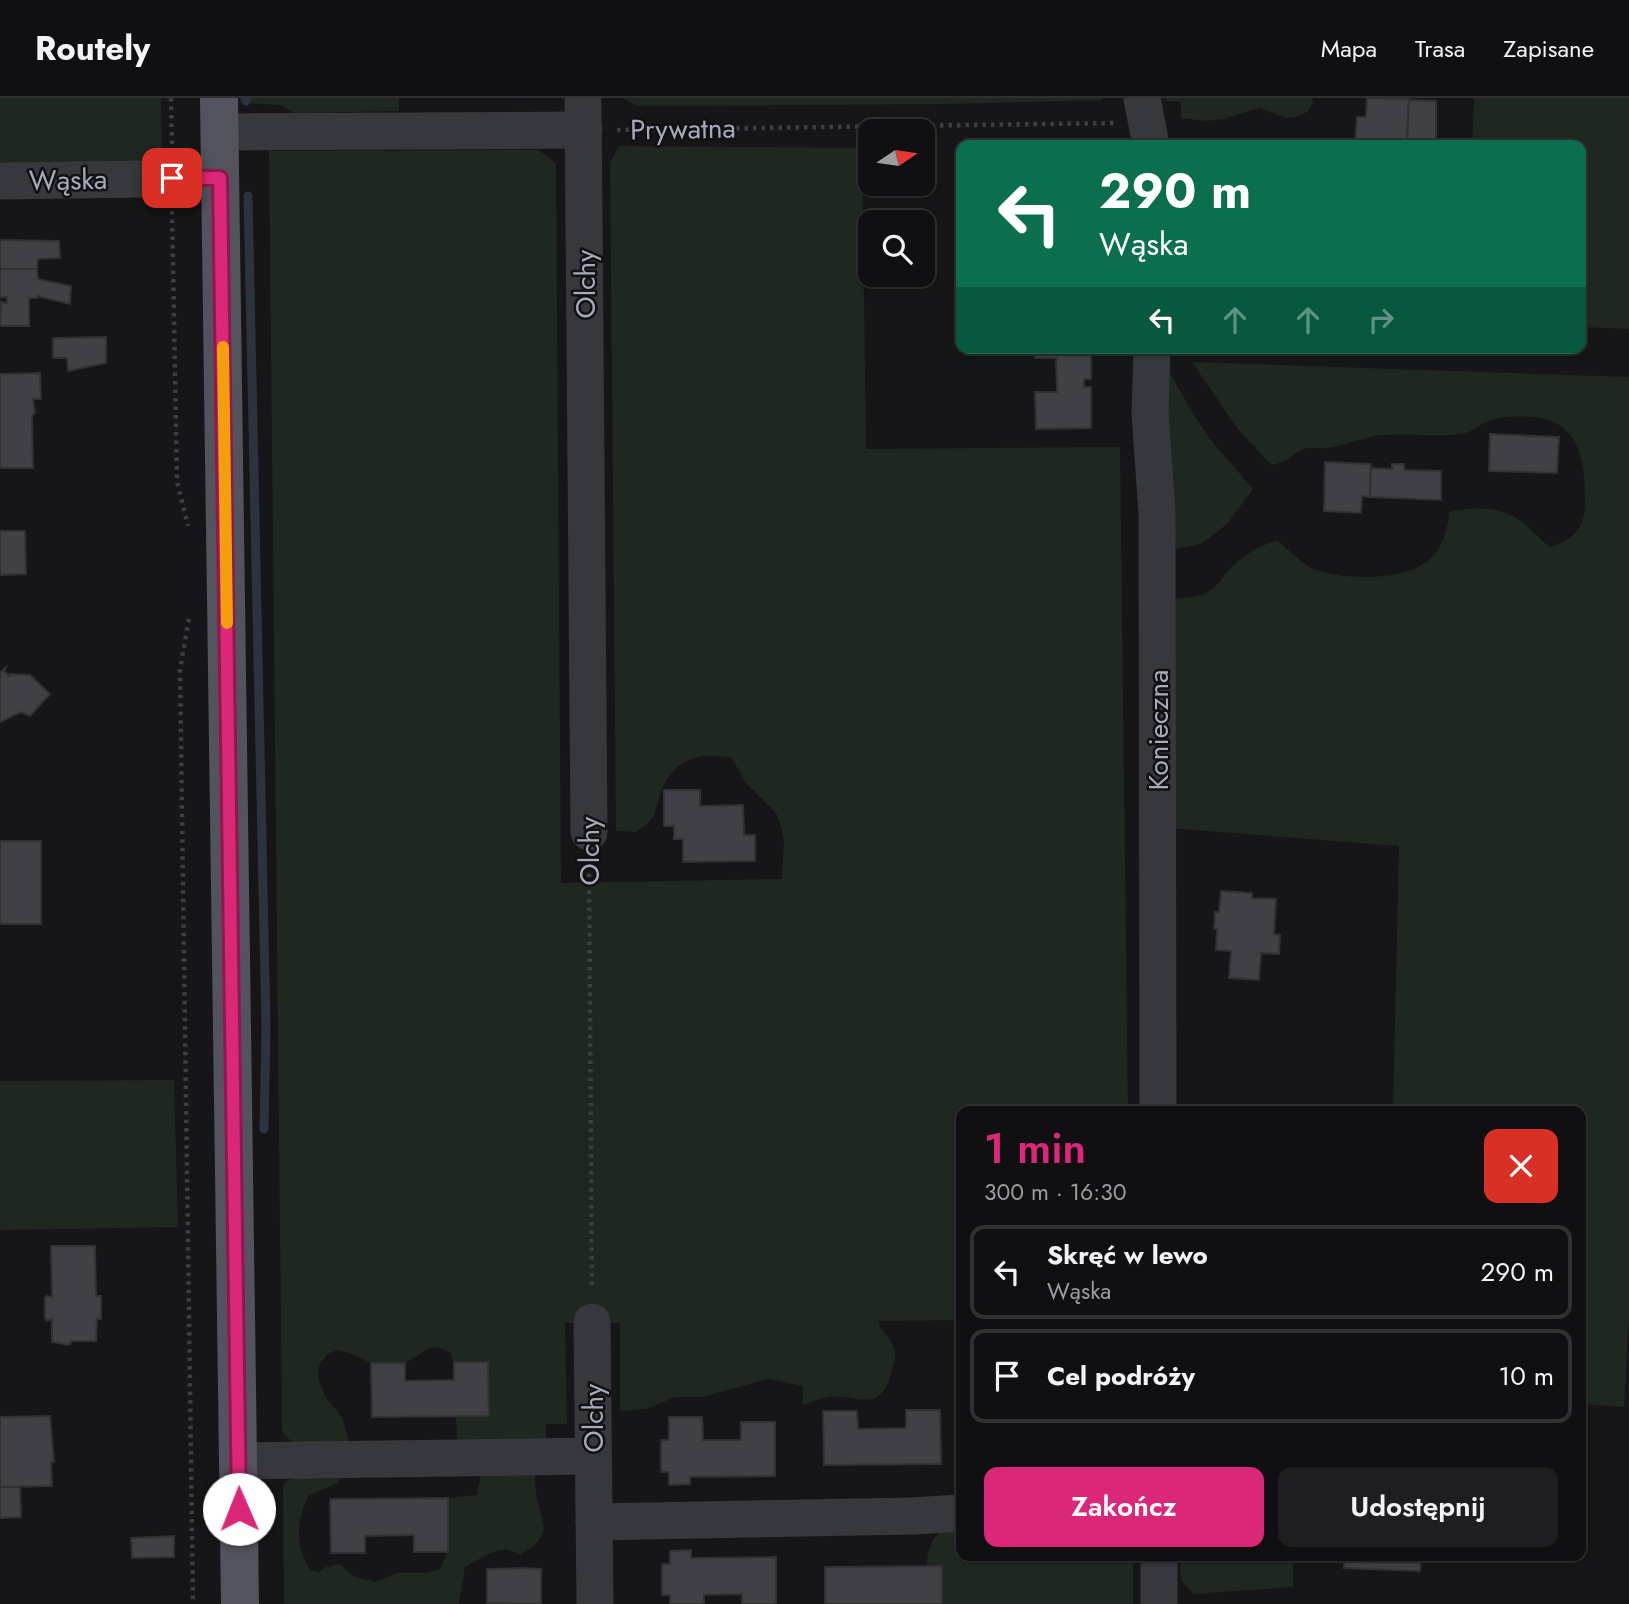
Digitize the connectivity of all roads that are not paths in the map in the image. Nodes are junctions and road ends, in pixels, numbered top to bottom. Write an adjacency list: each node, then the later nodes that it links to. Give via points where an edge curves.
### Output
1 (584, 114): 2 (street); 6 (street, Olchy)
2 (219, 115): 3 (main road)
3 (220, 178): 4 (street, Wąska); 10 (main road)
4 (0, 181)
5 (1152, 354): 7 (street, Konieczna, via 1150,413 1157,513)
6 (589, 832)
7 (1158, 1106)
8 (592, 1322): 9 (street, Olchy)
9 (593, 1456): 10 (street); 12 (street, Olchy)
10 (238, 1461): 14 (main road)
11 (956, 1513): 12 (street)
12 (594, 1521): 15 (street, Olchy)
13 (1159, 1561): 16 (street)
14 (240, 1604)
15 (595, 1604)
16 (1159, 1604)

